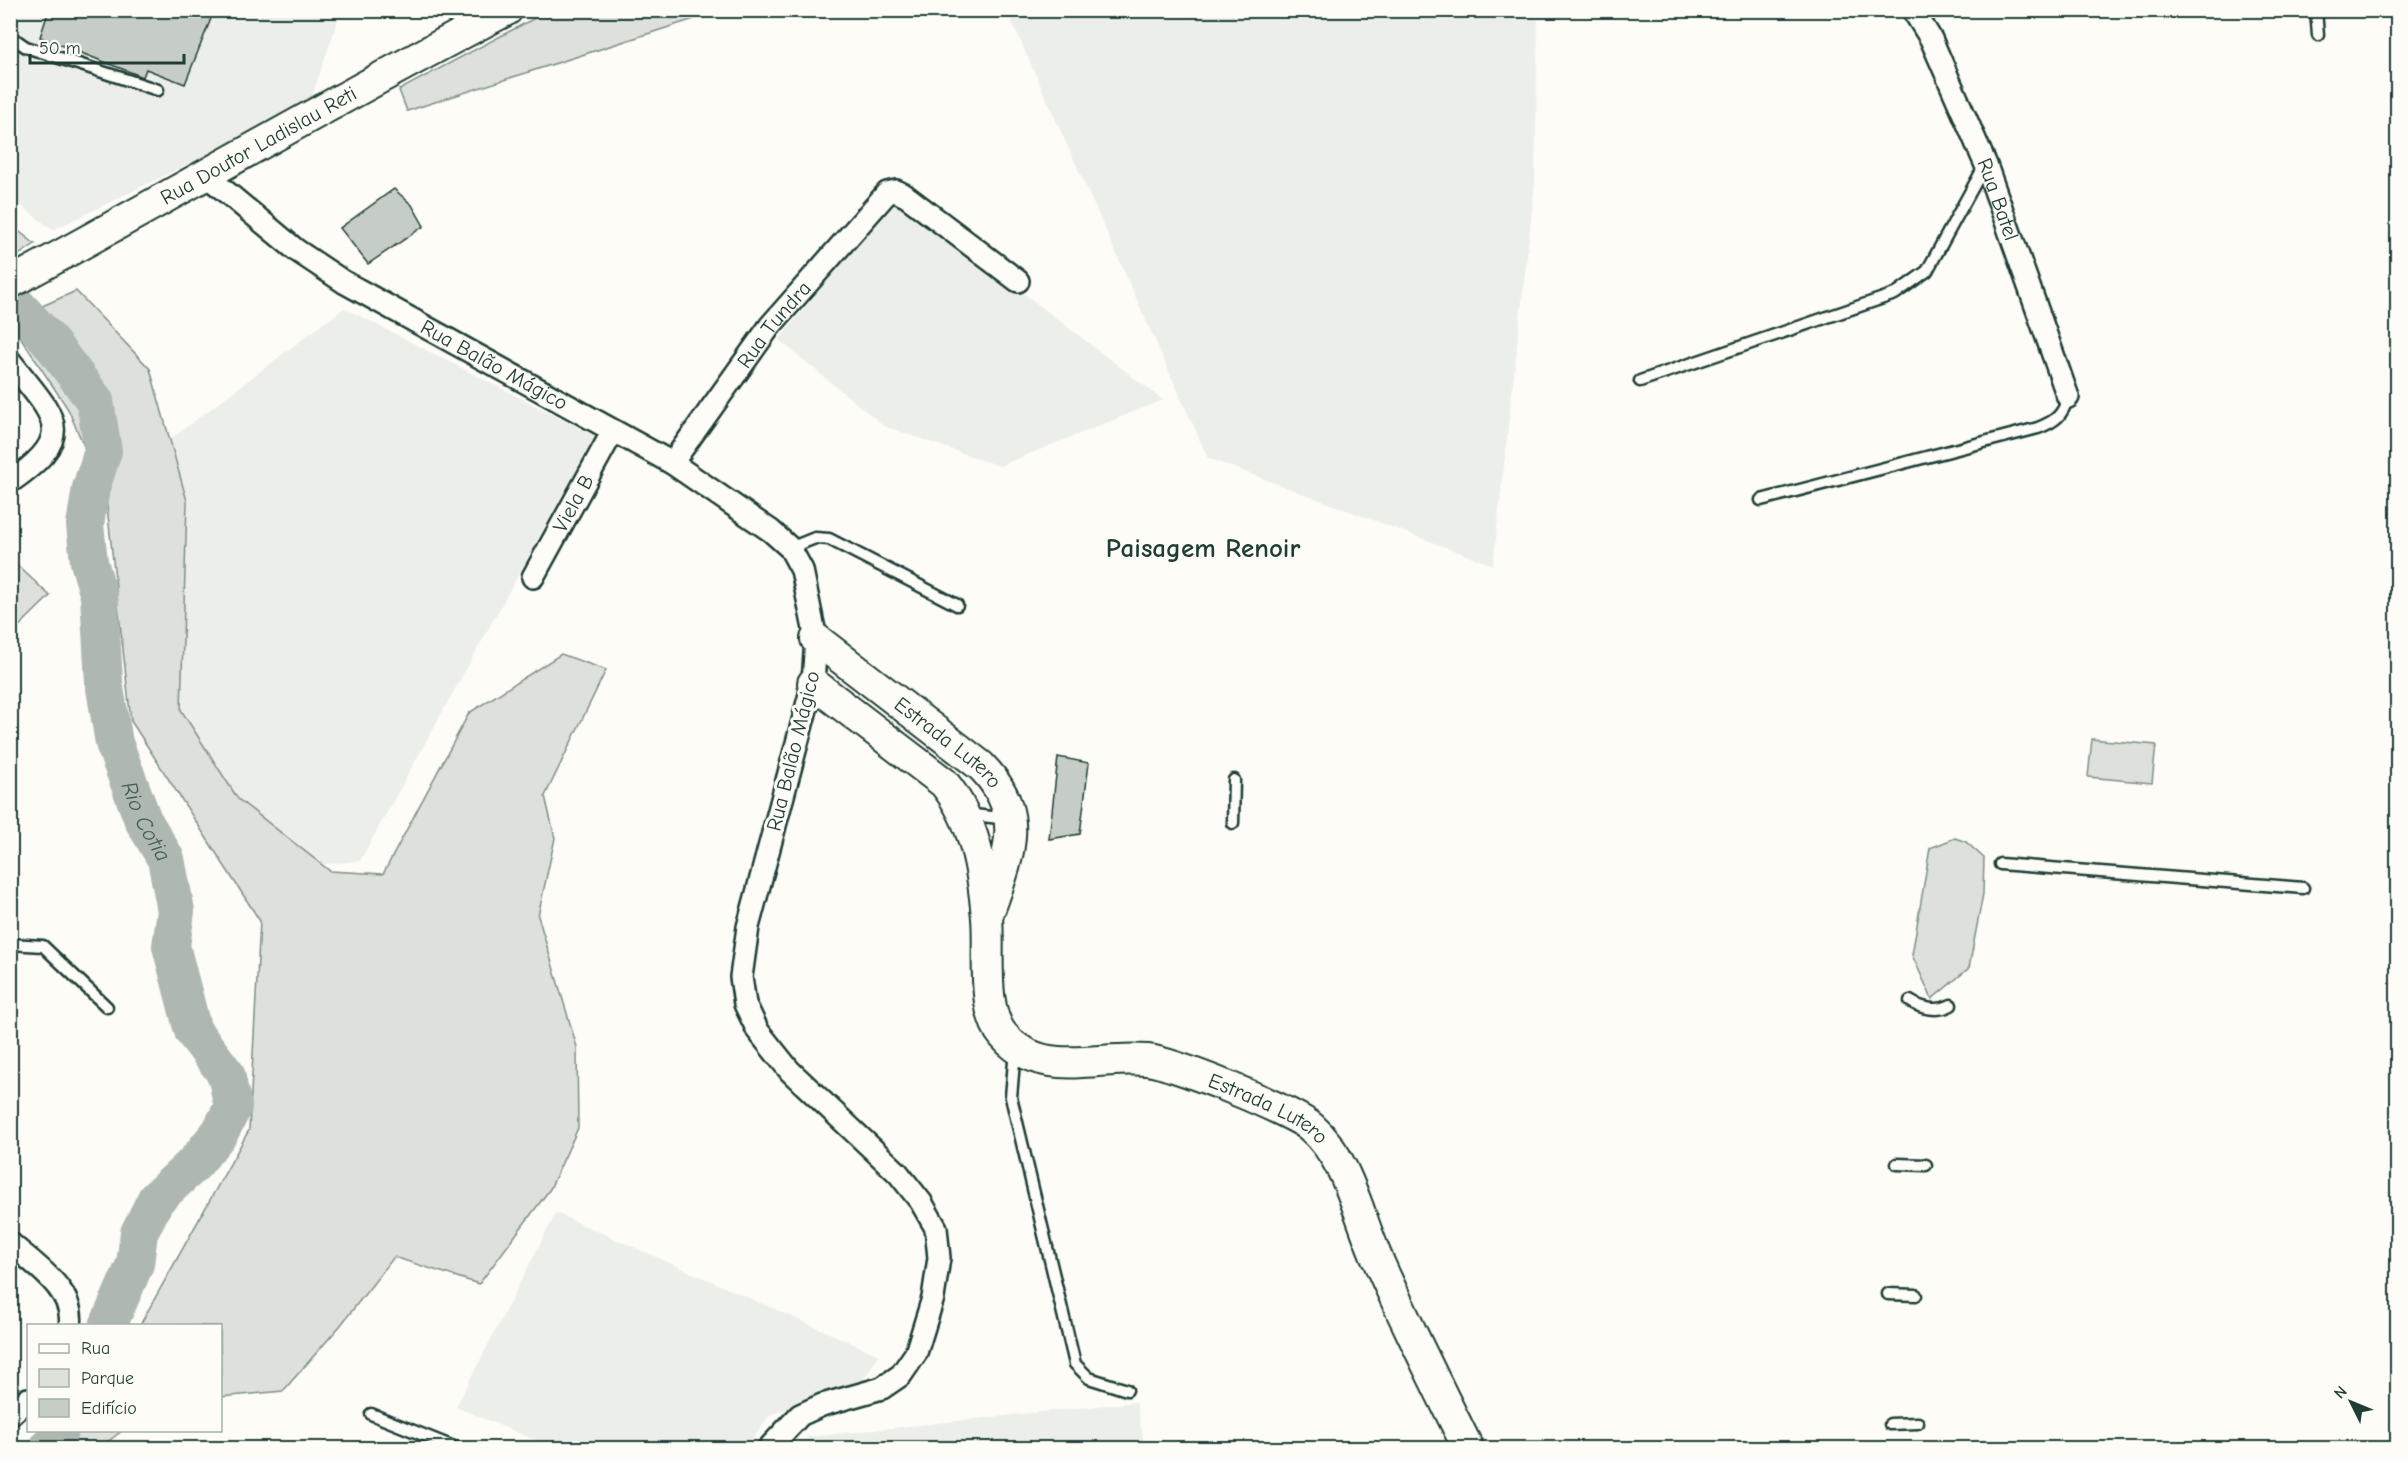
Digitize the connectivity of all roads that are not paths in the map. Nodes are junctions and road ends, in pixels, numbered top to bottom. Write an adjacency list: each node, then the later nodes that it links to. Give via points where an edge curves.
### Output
1 (507, 10): 8 (street, Rua Doutor Ladislau Reti, via 283,130)
2 (1913, 10): 7 (street, Rua Batel, via 1931,39)
3 (2316, 10): 4 (lane)
4 (2318, 35)
5 (10, 36): 6 (lane, via 26,47)
6 (158, 90)
7 (1986, 165): 12 (lane, via 1927,271 1895,294); 13 (street, Rua Batel)
8 (207, 176): 9 (street, Rua Doutor Ladislau Reti); 14 (street, Rua Balão Mágico, via 296,250 344,282)
9 (20, 278)
10 (1018, 281): 15 (street, Rua Tundra, via 906,196 896,191 887,193 770,326)
11 (10, 361): 16 (street, via 45,406 53,423 54,442 43,457)
12 (1640, 381)
13 (2068, 397): 17 (lane, via 2064,412 2054,422 2038,428)
14 (613, 431): 15 (street, Rua Balão Mágico); 19 (street, Viela B)
15 (672, 463): 18 (street, Rua Balão Mágico)
16 (10, 482)
17 (1761, 500)
18 (790, 548): 20 (lane, via 815,538 829,539); 21 (street, Rua Balão Mágico, via 802,570)
19 (533, 577)
20 (957, 606)
21 (816, 639): 22 (street, Rua Balão Mágico); 25 (street, Estrada Lutero, via 981,766 1006,799)
22 (813, 683): 24 (street, Estrada Lutero, via 945,783); 48 (street, Rua Balão Mágico, via 748,927 741,977 745,1004 758,1031 789,1071 898,1173 921,1202 936,1228 939,1258 933,1298 916,1353 901,1375 882,1388 800,1415)
23 (1234, 780): 26 (lane)
24 (966, 814): 25 (lane); 29 (street, Estrada Lutero, via 975,841)
25 (1011, 819): 29 (street, Estrada Lutero, via 1010,843)
26 (1233, 823)
27 (2000, 864): 28 (lane)
28 (2303, 888)
29 (987, 917): 34 (street, Estrada Lutero, via 993,1017 1002,1034)
30 (10, 944): 33 (lane, via 43,946)
31 (1910, 1001): 32 (lane, via 1938,1010)
32 (1951, 1005)
33 (107, 1007)
34 (1016, 1046): 41 (lane, via 1011,1097 1075,1364 1089,1378); 49 (street, Estrada Lutero, via 1034,1058 1054,1064 1148,1060 1170,1065 1308,1124 1336,1156 1377,1258)
35 (1897, 1164): 36 (lane)
36 (1926, 1165)
37 (10, 1243): 40 (street, via 60,1289 68,1301)
38 (1888, 1294): 39 (lane)
39 (1916, 1295)
40 (70, 1324)
41 (1127, 1390)
42 (27, 1400): 44 (street)
43 (370, 1414): 47 (lane)
44 (10, 1415)
45 (1918, 1423): 46 (lane)
46 (1890, 1424)
47 (456, 1449)
48 (769, 1449)
49 (1468, 1449)

